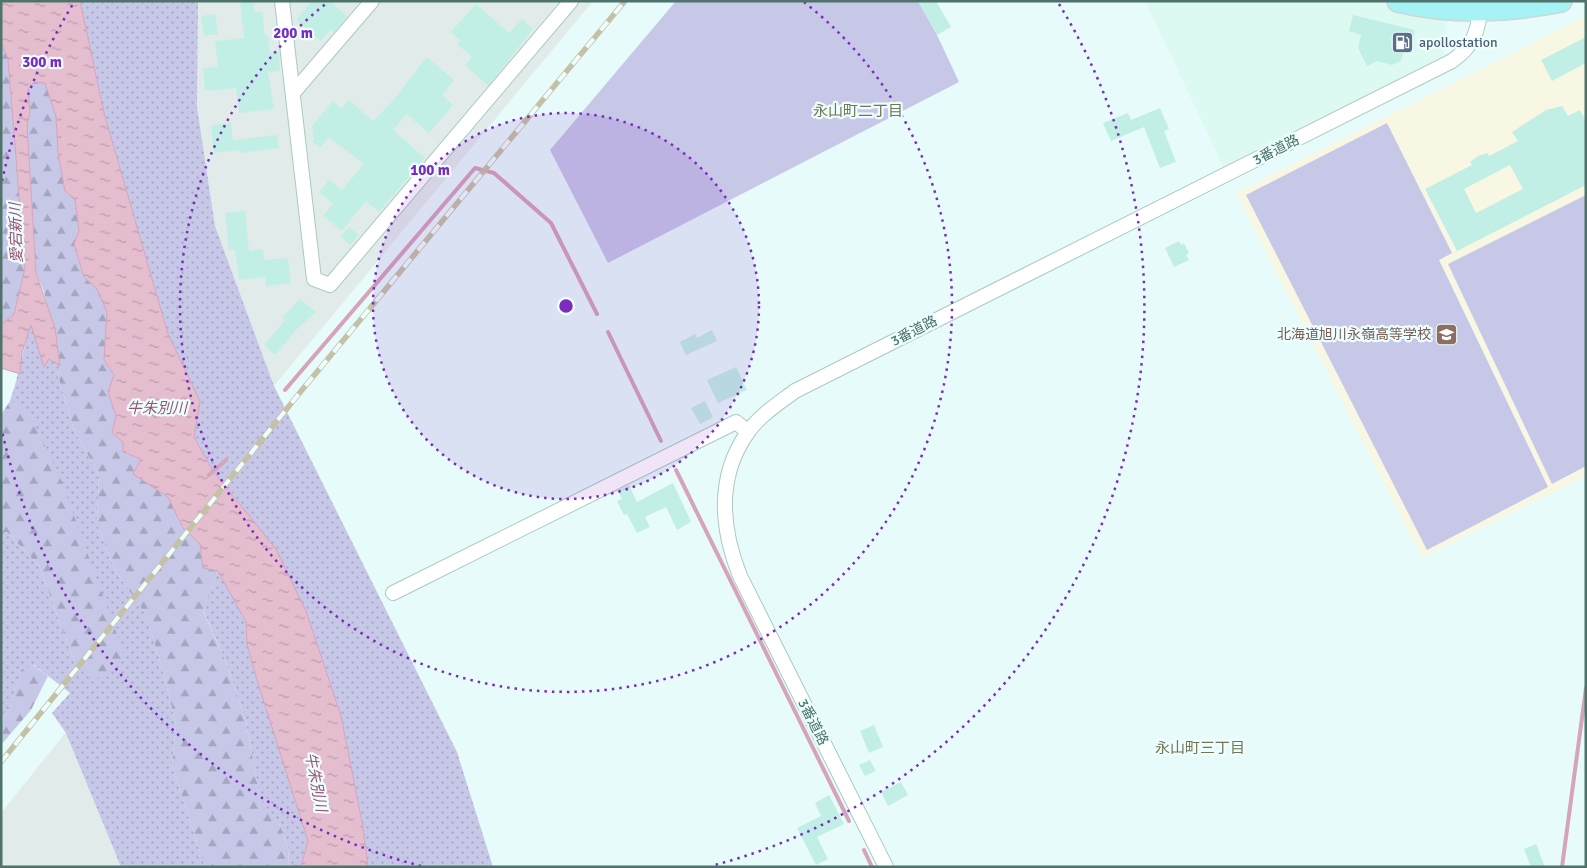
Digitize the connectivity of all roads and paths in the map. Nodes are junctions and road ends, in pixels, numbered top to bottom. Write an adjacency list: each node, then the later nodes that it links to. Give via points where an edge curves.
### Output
1 (282, 1): 7 (street)
2 (372, 1): 7 (street)
3 (571, 1): 7 (street, via 330,285 314,279)
4 (1398, 1): 6 (main road, via 1447,9)
5 (1562, 1): 6 (main road)
6 (1481, 6): 8 (street, 3番道路, via 1471,45 1452,61 795,391)
7 (293, 93)
8 (748, 432): 9 (street, via 736,422); 10 (street, 3番道路, via 733,462 726,491 724,519 729,547 744,585)
9 (393, 593)
10 (886, 867)

